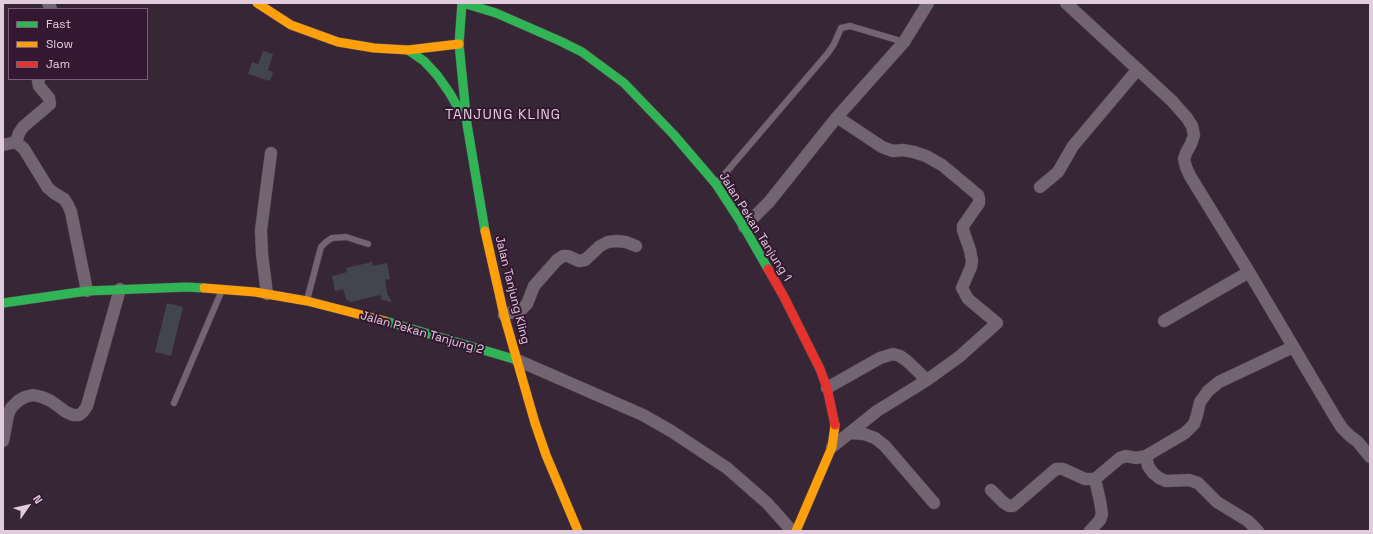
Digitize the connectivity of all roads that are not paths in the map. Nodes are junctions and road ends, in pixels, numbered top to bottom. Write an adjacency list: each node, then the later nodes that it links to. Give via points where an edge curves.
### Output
1 (256, 3): 7 (main road, via 291,25 338,42)
2 (463, 3): 6 (main road, Jalan Tanjung Kling); 15 (main road, Jalan Pekan Tanjung 1, via 497,10 582,52 605,68 624,83 652,112)
3 (928, 3): 5 (street)
4 (1066, 3): 8 (street)
5 (904, 42): 10 (street); 15 (lane, via 850,26 841,28 828,53)
6 (459, 44): 7 (main road); 11 (main road, Jalan Tanjung Kling)
7 (408, 50): 11 (main road, via 424,60 437,75)
8 (1138, 69): 16 (street, via 1073,146 1058,172); 20 (street, via 1172,101 1192,126 1194,135 1184,159 1186,167)
9 (39, 80): 12 (street, via 39,86 49,101 23,127)
10 (837, 117): 17 (street, via 769,202); 31 (street, via 882,148 926,156 978,195 978,203 963,230 972,261 962,288 968,299 997,323 959,357)
11 (467, 124): 27 (main road, Jalan Tanjung Kling, via 486,234)
12 (16, 142): 13 (street); 23 (street, via 24,149 48,188 68,205)
13 (3, 145)
14 (271, 153): 24 (street, via 261,230)
15 (716, 184): 17 (main road, Jalan Pekan Tanjung 1)
16 (1040, 187)
17 (744, 227): 32 (main road, Jalan Pekan Tanjung 1, via 784,297)
18 (368, 244): 25 (lane, via 346,237 332,238 326,242 321,247)
19 (636, 246): 27 (street, via 626,242 608,242 585,260 579,261 562,256 534,286 527,304 522,309)
20 (1249, 272): 28 (street); 29 (street)
21 (120, 289): 22 (main road, Jalan Pekan Tanjung 2); 23 (main road, Jalan Pekan Tanjung 2); 35 (street, via 87,406 83,412 73,415 42,397 25,397 11,408)
22 (222, 289): 24 (main road, Jalan Pekan Tanjung 2); 33 (lane)
23 (87, 292): 26 (main road, Jalan Pekan Tanjung 2)
24 (267, 294): 25 (main road, Jalan Pekan Tanjung 2)
25 (307, 301): 30 (main road, Jalan Pekan Tanjung 2, via 397,324)
26 (3, 304)
27 (504, 315): 30 (main road, Jalan Tanjung Kling)
28 (1164, 321)
29 (1293, 347): 37 (street, via 1219,382 1208,390 1200,402 1194,424 1185,433); 38 (street, via 1342,428)
30 (517, 360): 42 (main road, Jalan Tanjung Kling, via 546,455); 43 (street, Jalan Pekan Tanjung 2, via 643,415 671,431 727,468)
31 (927, 380): 32 (street, via 907,361 893,354 880,358); 34 (street, via 877,411)
32 (828, 388): 36 (main road, Jalan Pekan Tanjung 1, via 835,426)
33 (174, 403)
34 (849, 433): 36 (street); 41 (street, via 864,434 886,446)
35 (3, 441)
36 (832, 447): 44 (main road, Jalan Pekan Tanjung 1)
37 (1146, 456): 39 (street, via 1120,458); 46 (street, via 1148,466 1159,478 1166,481 1189,480 1198,483 1217,502 1248,521)
38 (1370, 457)
39 (1095, 480): 40 (street, via 1084,479 1059,468 1013,506 1003,502); 45 (street, via 1102,514)
40 (991, 490)
41 (934, 503)
42 (577, 530)
43 (792, 531)
44 (796, 531)
45 (1090, 531)
46 (1258, 531)

